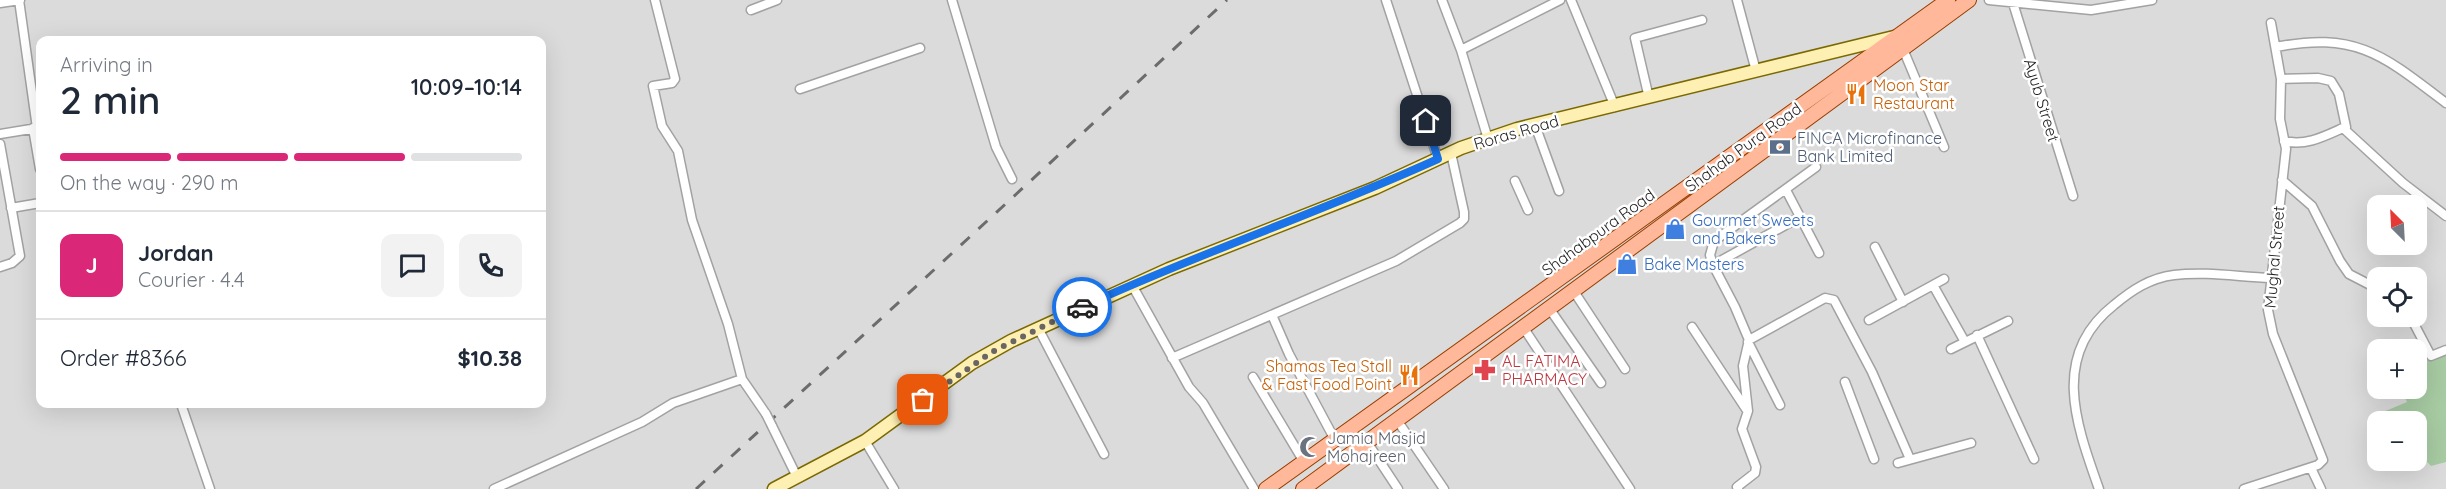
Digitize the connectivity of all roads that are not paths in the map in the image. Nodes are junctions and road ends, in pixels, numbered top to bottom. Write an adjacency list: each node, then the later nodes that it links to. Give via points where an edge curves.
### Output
1 (19, 0): 14 (street); 29 (street)
2 (655, 0): 82 (street, via 675,79 653,86 658,110 662,126 678,151 692,220 728,324)
3 (777, 0): 16 (street)
4 (952, 0): 41 (street, via 996,147)
5 (1386, 0): 39 (street)
6 (1442, 0): 22 (street)
7 (1560, 0): 22 (street)
8 (1571, 0): 28 (street)
9 (1737, 0): 23 (street)
10 (1948, 0): 19 (main road, Shahabpura Road)
11 (1969, 0): 19 (main road, Shahab Pura Road)
12 (1989, 0): 15 (street)
13 (2152, 0): 15 (street, via 2091,10)
14 (0, 3)
15 (2013, 3): 46 (street, Ayub Street)
16 (751, 10)
17 (1701, 20): 26 (street, via 1635,38)
18 (2271, 23): 20 (street, Mughal Street)
19 (1901, 43): 23 (main road, Roras Road); 37 (street); 61 (main road, Shahab Pura Road); 63 (main road, Shahabpura Road)
20 (2276, 47): 24 (street, Mughal Street); 27 (street, via 2328,41 2364,49 2385,57)
21 (920, 48): 25 (street)
22 (1461, 50): 34 (street)
23 (1756, 71): 26 (main road, Roras Road)
24 (2281, 80): 31 (street, via 2331,81 2339,94); 36 (street, Mughal Street, via 2280,119)
25 (800, 89)
26 (1649, 98): 28 (main road, Roras Road)
27 (2446, 103)
28 (1615, 107): 30 (main road, Roras Road)
29 (36, 121)
30 (1535, 125): 34 (main road, Roras Road); 45 (street)
31 (2346, 127)
32 (36, 128): 33 (street)
33 (0, 134)
34 (1488, 139): 38 (main road, Roras Road)
35 (0, 144): 48 (street)
36 (2285, 145): 42 (street, Mughal Street); 50 (street, via 2315,140 2343,128)
37 (1944, 147)
38 (1451, 153): 39 (main road, Roras Road); 65 (street, via 1464,212 1460,223 1396,261)
39 (1438, 159): 59 (main road, Roras Road)
40 (1816, 167): 44 (street)
41 (1012, 179)
42 (2282, 180): 56 (street, Mughal Street); 58 (street, via 2312,206 2345,268)
43 (1515, 181): 49 (street)
44 (1786, 190): 51 (street); 54 (street, via 1714,241 1710,255)
45 (1559, 191)
46 (2073, 196)
47 (36, 204): 48 (street)
48 (11, 208): 55 (street, via 20,256)
49 (1528, 210)
50 (2446, 216)
51 (1800, 217): 53 (street); 54 (street)
52 (1875, 247): 62 (street)
53 (1819, 253)
54 (1713, 265): 75 (street)
55 (0, 267)
56 (2270, 278): 99 (street, Mughal Street, via 2268,310 2273,334 2323,463); 112 (street, via 2174,275 2138,286 2094,320 2074,373 2074,408)
57 (1944, 279): 60 (street)
58 (2367, 282)
59 (1132, 285): 72 (main road, Roras Road); 79 (street)
60 (1934, 285): 62 (street); 76 (street)
61 (1573, 290): 64 (main road, Shahab Pura Road); 80 (street)
62 (1903, 302): 66 (street)
63 (1524, 305): 68 (main road); 69 (main road, Shahabpura Road)
64 (1550, 308): 68 (main road, Shahab Pura Road); 84 (street)
65 (1272, 315): 79 (street); 89 (street)
66 (1869, 320)
67 (2008, 321): 73 (street)
68 (1529, 323): 74 (main road, Shahab Pura Road); 110 (street)
69 (1495, 326): 74 (main road, via 1502,328); 89 (main road, Shahabpura Road)
70 (1692, 327): 87 (street)
71 (2416, 327): 78 (street, via 2431,356)
72 (1038, 328): 90 (main road, Roras Road, via 972,363); 93 (street)
73 (1977, 335): 76 (street); 96 (street)
74 (1507, 339): 88 (main road, Shahab Pura Road)
75 (1748, 341): 85 (street); 87 (street, via 1743,366); 95 (street, via 1825,298 1834,300 1872,372)
76 (1965, 342): 77 (street)
77 (1951, 349)
78 (2446, 350)
79 (1172, 358): 105 (street)
80 (1625, 369)
81 (1253, 377): 97 (street)
82 (742, 379): 100 (street, bridge, via 766,414); 102 (street, via 673,403 642,422)
83 (1845, 382): 94 (street)
84 (1601, 383)
85 (1780, 405)
86 (182, 408): 101 (street)
87 (1748, 411): 111 (street, via 1742,429 1756,467 1755,473)
88 (1397, 420): 91 (main road, Shahab Pura Road); 109 (street)
89 (1335, 440): 97 (main road, Shahabpura Road)
90 (865, 441): 100 (main road, Roras Road); 104 (street)
91 (1367, 442): 107 (main road, Shahab Pura Road); 108 (street)
92 (1971, 443): 95 (street)
93 (1104, 454)
94 (1874, 459)
95 (1910, 459): 98 (street)
96 (2034, 459)
97 (1304, 462): 106 (main road, Shahabpura Road)
98 (1898, 463)
99 (2311, 468): 113 (street); 114 (street)
100 (797, 477): 103 (main road, Roras Road)
101 (210, 489)
102 (494, 489)
103 (774, 489)
104 (894, 489)
105 (1254, 489)
106 (1266, 489)
107 (1303, 489)
108 (1398, 489)
109 (1444, 489)
110 (1629, 489)
111 (1738, 489)
112 (2099, 489)
113 (2244, 489)
114 (2321, 489)

